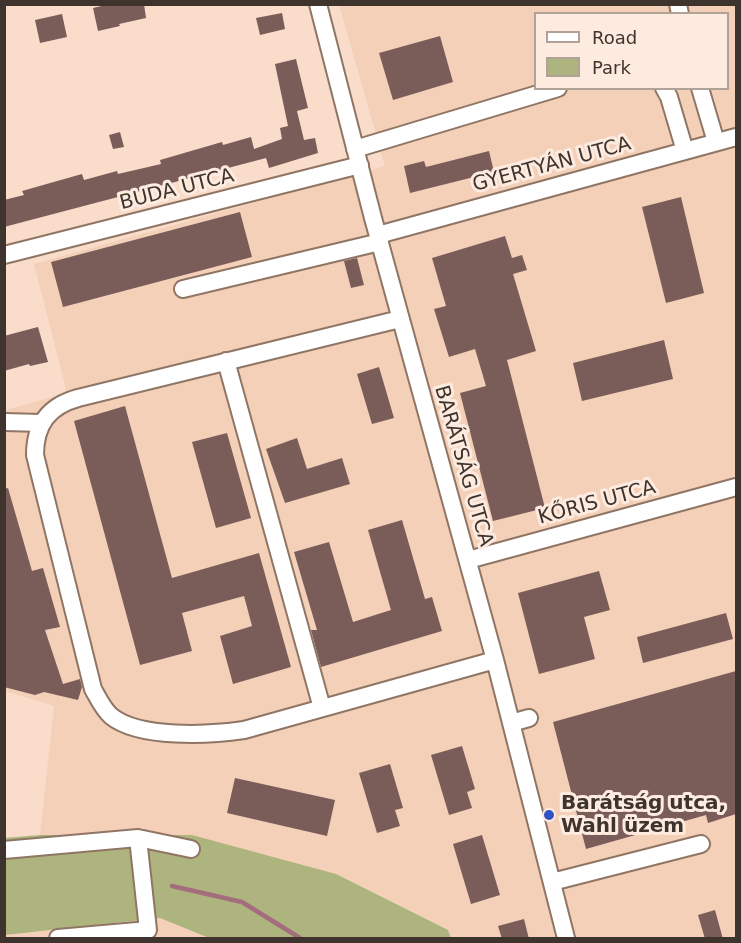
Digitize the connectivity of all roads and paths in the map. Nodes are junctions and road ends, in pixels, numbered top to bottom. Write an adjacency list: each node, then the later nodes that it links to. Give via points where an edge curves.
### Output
1 (318, 4): 8 (street, BARÁTSÁG UTCA)
2 (552, 90): 8 (street, BUDA UTCA)
3 (665, 90): 7 (street)
4 (701, 90): 6 (street)
5 (736, 137): 6 (street, GYERTYÁN UTCA)
6 (716, 142): 7 (street, GYERTYÁN UTCA)
7 (685, 151): 9 (street, GYERTYÁN UTCA)
8 (357, 157): 9 (street, BARÁTSÁG UTCA); 10 (street, BUDA UTCA)
9 (379, 238): 11 (street, GYERTYÁN UTCA); 12 (street, BARÁTSÁG UTCA)
10 (4, 255)
11 (183, 289)
12 (400, 319): 13 (street); 17 (street, BARÁTSÁG UTCA)
13 (226, 361): 15 (street, via 62,403); 19 (street)
14 (4, 422): 15 (street)
15 (42, 423): 19 (street, via 35,440 35,455 93,689 111,716 160,732 214,734)
16 (736, 487): 17 (street, KŐRIS UTCA)
17 (468, 560): 18 (street, BARÁTSÁG UTCA)
18 (495, 660): 19 (street); 21 (street, BARÁTSÁG UTCA)
19 (322, 708)
20 (529, 718): 21 (street)
21 (511, 723): 26 (street, BARÁTSÁG UTCA)
22 (138, 838): 24 (street); 25 (street); 27 (street)
23 (701, 844): 26 (street)
24 (191, 849)
25 (4, 850)
26 (552, 882): 30 (street, BARÁTSÁG UTCA)
27 (149, 934): 28 (street)
28 (83, 937): 29 (street)
29 (58, 939)
30 (566, 939)

